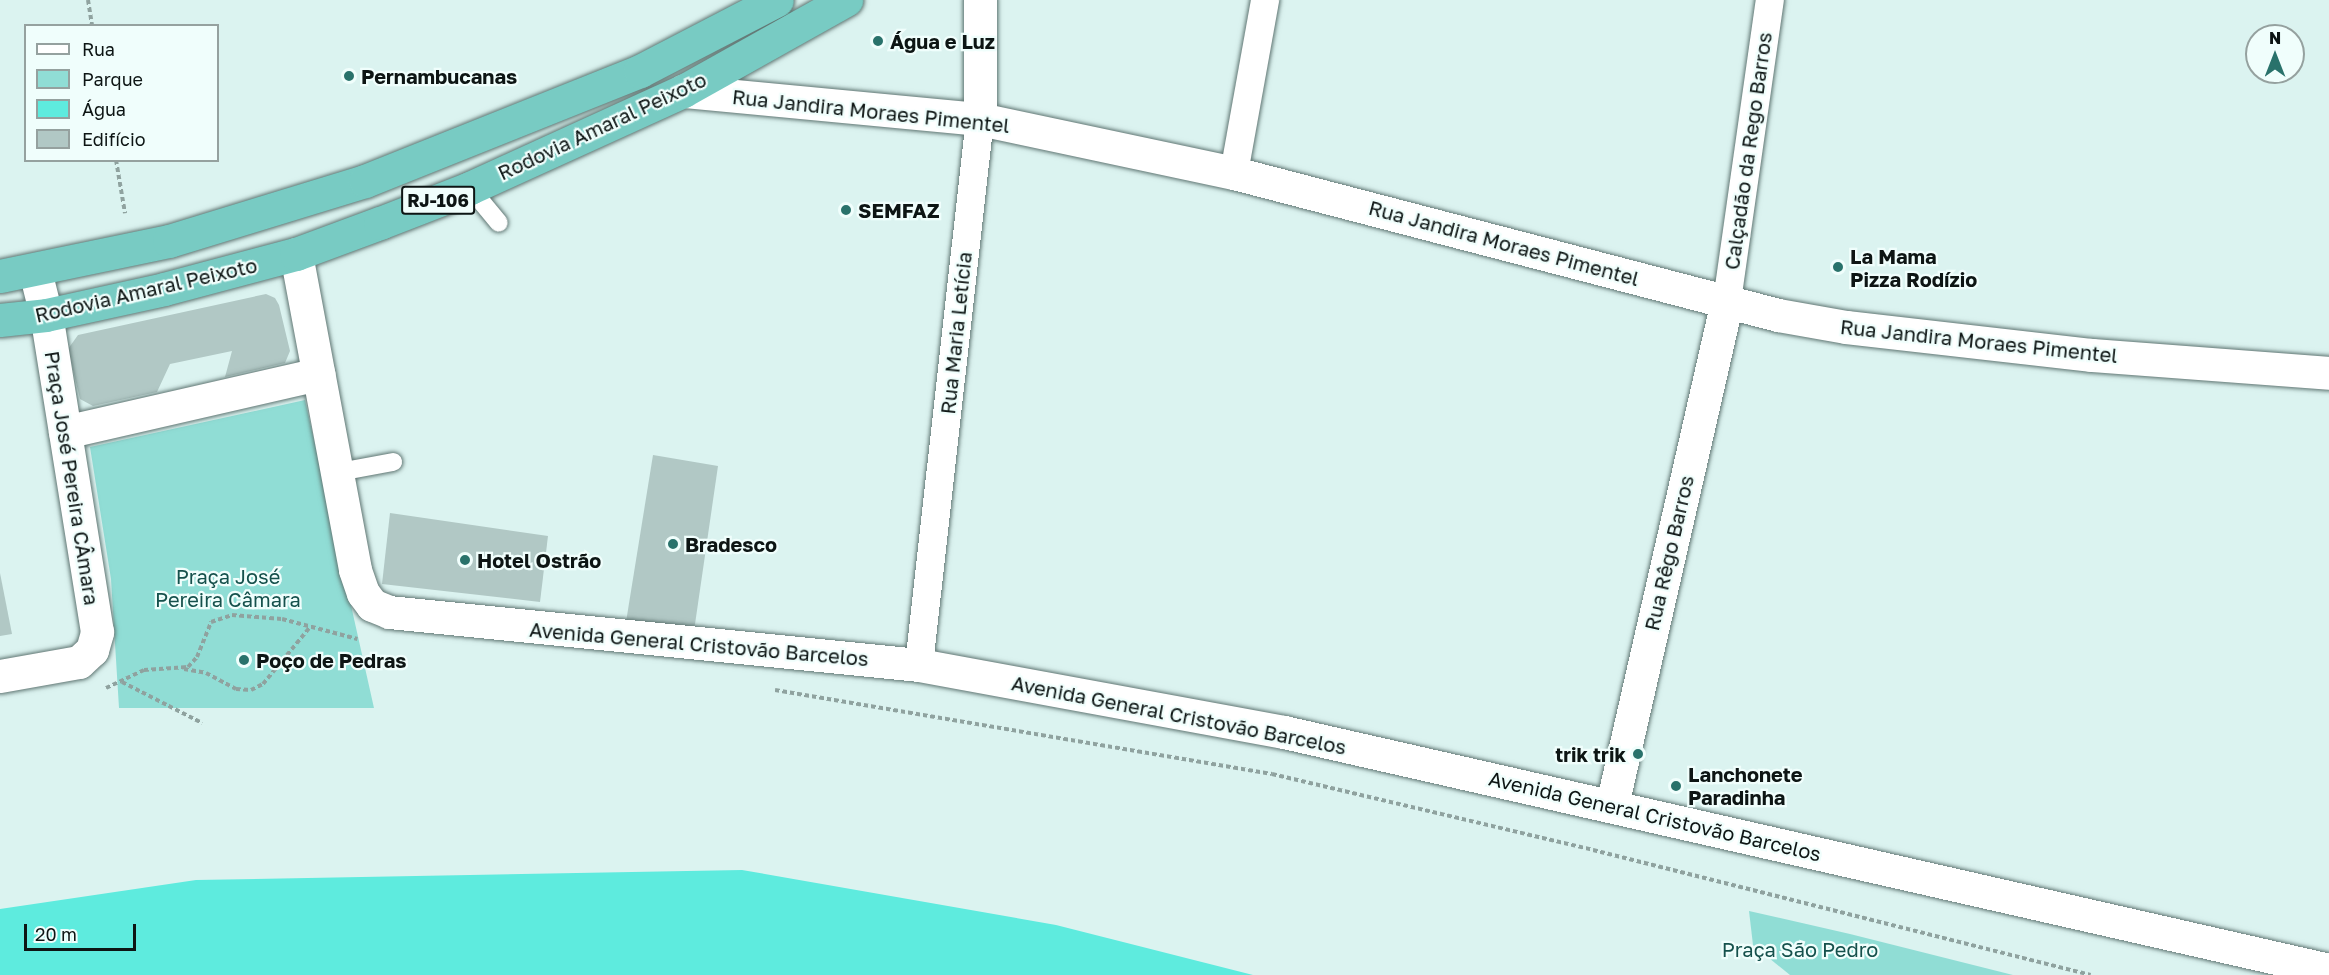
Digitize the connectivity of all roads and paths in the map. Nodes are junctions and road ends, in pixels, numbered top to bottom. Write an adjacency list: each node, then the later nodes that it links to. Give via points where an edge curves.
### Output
1 (88, 0): 7 (path)
2 (777, 0): 14 (highway, Rodovia Amaral Peixoto / RJ-106, via 640,71 472,140 365,181)
3 (846, 0): 8 (highway, Rodovia Amaral Peixoto / RJ-106)
4 (981, 0): 9 (street, Rua Maria Letícia)
5 (1265, 0): 11 (street)
6 (1770, 0): 18 (street, Calçadão da Rego Barros)
7 (92, 24)
8 (683, 91): 9 (street, Rua Jandira Moraes Pimentel); 12 (highway, Rodovia Amaral Peixoto / RJ-106)
9 (980, 119): 11 (street, Rua Jandira Moraes Pimentel); 28 (street, Rua Maria Letícia)
10 (116, 162): 14 (path)
11 (1234, 173): 18 (street, Rua Jandira Moraes Pimentel)
12 (470, 188): 13 (lane); 15 (highway, Rodovia Amaral Peixoto / RJ-106)
13 (499, 223)
14 (131, 250): 16 (highway, Rodovia Amaral Peixoto / RJ-106)
15 (296, 254): 19 (highway, Rodovia Amaral Peixoto / RJ-106); 22 (street, Avenida General Cristovão Barcelos)
16 (35, 271): 17 (highway, Rodovia Amaral Peixoto / RJ-106); 19 (street, Praça José Pereira CÂmara)
17 (0, 276)
18 (1727, 301): 21 (street, Rua Jandira Moraes Pimentel, via 1801,319 1937,340); 33 (street, Rua Rêgo Barros)
19 (46, 315): 20 (highway, Rodovia Amaral Peixoto / RJ-106); 23 (street, Praça José Pereira CÂmara)
20 (0, 320)
21 (2329, 373)
22 (318, 374): 23 (street, Praça José Pereira CÂmara); 25 (street, Avenida General Cristovão Barcelos)
23 (65, 432): 30 (street, Praça José Pereira CÂmara, via 97,632 92,650 79,662)
24 (393, 462): 25 (lane)
25 (339, 472): 28 (street, Avenida General Cristovão Barcelos, via 355,570 363,593 372,605 388,612)
26 (310, 627): 27 (path); 29 (path, via 257,615 220,617 206,628 194,663); 29 (path, via 264,684 251,690 236,689 206,673)
27 (367, 642)
28 (919, 665): 33 (street, Avenida General Cristovão Barcelos, via 1284,732)
29 (183, 669): 32 (path, via 144,670 122,682)
30 (0, 676)
31 (763, 688): 35 (path, via 1272,774)
32 (201, 723)
33 (1612, 805): 34 (street, Avenida General Cristovão Barcelos)
34 (2329, 970)
35 (2091, 975)

